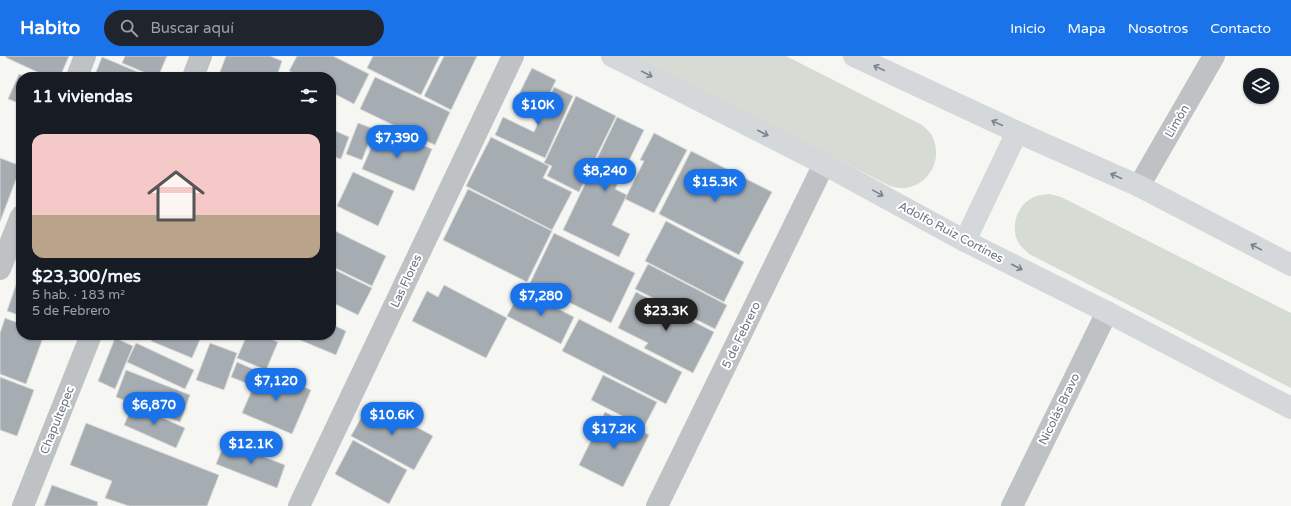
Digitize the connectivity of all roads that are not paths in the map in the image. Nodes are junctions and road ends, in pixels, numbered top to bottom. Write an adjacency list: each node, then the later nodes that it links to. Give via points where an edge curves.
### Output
1 (85, 56): 7 (street)
2 (201, 56): 8 (street)
3 (513, 56): 20 (street, Las Flores)
4 (612, 56): 10 (main road, Adolfo Ruiz Cortines, one-way to 10)
5 (854, 56): 9 (main road, one-way to 5)
6 (1214, 56): 11 (street, Limón)
7 (79, 72)
8 (195, 72)
9 (1017, 132): 11 (main road, one-way to 9); 13 (main road)
10 (824, 164): 13 (main road, Adolfo Ruiz Cortines, one-way to 13); 21 (street, 5 de Febrero)
11 (1139, 186): 14 (main road, one-way to 11)
12 (16, 229): 15 (street)
13 (965, 241): 16 (main road, Adolfo Ruiz Cortines, one-way to 16)
14 (1291, 265)
15 (0, 269)
16 (1107, 312): 18 (main road, Adolfo Ruiz Cortines); 22 (street, Nicolás Bravo)
17 (89, 340): 19 (street, Chapultepec)
18 (1291, 408)
19 (23, 506)
20 (299, 506)
21 (658, 506)
22 (1012, 506)

